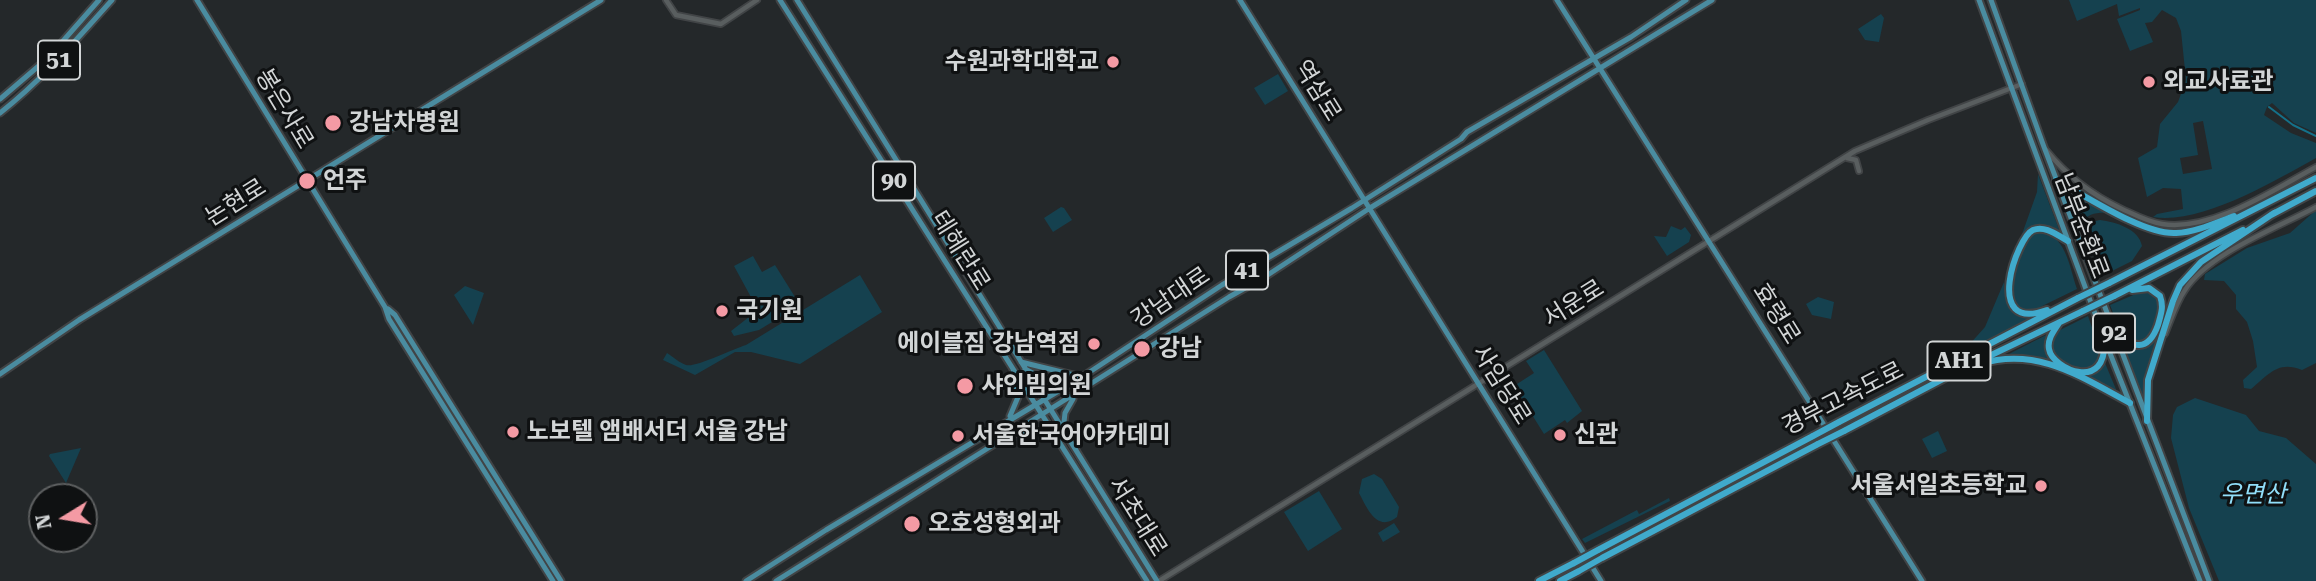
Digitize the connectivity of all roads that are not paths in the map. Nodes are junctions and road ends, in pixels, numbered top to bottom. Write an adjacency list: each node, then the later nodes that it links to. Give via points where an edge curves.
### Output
1 (99, 0): 17 (main road, 51)
2 (112, 0): 18 (main road, 51)
3 (197, 0): 28 (main road, 봉은사로)
4 (601, 0): 28 (main road, 논현로)
5 (666, 0): 6 (street, via 676,15 721,24)
6 (757, 0)
7 (780, 0): 44 (main road, 테헤란로 / 90)
8 (797, 0): 45 (main road, 테헤란로 / 90)
9 (1240, 0): 31 (main road, 역삼로)
10 (1557, 0): 15 (main road, 효령로)
11 (1686, 0): 15 (main road, 강남대로 / 41)
12 (1712, 0): 16 (main road, 강남대로 / 41)
13 (1979, 0): 20 (main road, 남부순환로 / 92)
14 (1991, 0): 19 (main road, 남부순환로 / 92)
15 (1593, 58): 16 (main road, 효령로); 31 (main road, 강남대로 / 41, via 1467,132)
16 (1599, 68): 34 (main road, 강남대로 / 41); 36 (main road, 효령로)
17 (29, 77): 18 (main road); 21 (main road, 51)
18 (36, 84): 22 (main road, 51)
19 (2022, 84): 20 (street, 서운로); 23 (main road, 남부순환로 / 92)
20 (2012, 88): 24 (street, 서운로); 37 (main road, 남부순환로 / 92)
21 (0, 99)
22 (0, 113)
23 (2044, 147): 25 (street, via 2064,172 2108,203 2162,224 2193,224 2214,218); 29 (main road, 남부순환로 / 92)
24 (1843, 158): 26 (street, via 1856,160); 36 (street, 서운로)
25 (2316, 167)
26 (1859, 172)
27 (2316, 178): 32 (highway, 경부고속도로 / AH1)
28 (307, 180): 40 (main road, 봉은사로); 48 (main road, 논현로)
29 (2056, 180): 32 (highway, via 2135,222 2165,232 2196,230); 42 (main road, 남부순환로 / 92)
30 (2316, 191): 35 (highway, 경부고속도로 / AH1)
31 (1365, 200): 34 (main road, 역삼로); 50 (main road, 강남대로 / 41, via 1222,285)
32 (2268, 202): 39 (highway, 경부고속도로 / AH1, bridge)
33 (2316, 207): 51 (street, via 2197,274 2184,292)
34 (1370, 208): 53 (main road, 사임당로); 55 (main road, 강남대로 / 41)
35 (2274, 213): 38 (highway, 경부고속도로 / AH1); 51 (highway, via 2201,262 2184,279)
36 (1708, 241): 53 (street, 서운로); 75 (main road, 효령로)
37 (2068, 241): 39 (highway, via 2045,229 2027,234 2008,289 2011,303 2027,314); 43 (main road, 남부순환로 / 92)
38 (2123, 292): 41 (highway, 경부고속도로 / AH1, bridge); 42 (highway, via 2153,290 2162,299 2162,311 2153,337 2145,343 2129,344)
39 (2069, 302): 72 (highway, 경부고속도로 / AH1, bridge)
40 (385, 307): 66 (main road, 봉은사로); 67 (main road, 봉은사로, via 395,315)
41 (2059, 323): 43 (highway, via 2049,341 2050,353 2078,372 2101,364); 47 (highway, 경부고속도로 / AH1)
42 (2113, 332): 62 (main road, 남부순환로 / 92)
43 (2104, 338): 57 (main road, 남부순환로 / 92)
44 (1009, 361): 49 (main road, 테헤란로 / 90); 61 (main road, via 1018,397)
45 (1021, 362): 46 (main road, 테헤란로 / 90); 50 (main road)
46 (1025, 369): 52 (main road, via 1044,379); 54 (main road, 테헤란로 / 90)
47 (1958, 371): 57 (highway, via 2004,358 2025,358 2051,364); 73 (highway, 경부고속도로 / AH1, bridge)
48 (0, 374)
49 (1017, 374): 54 (main road, via 1030,390); 58 (main road, 테헤란로 / 90)
50 (1082, 377): 52 (main road, 강남대로 / 41)
51 (2148, 380): 62 (highway)
52 (1072, 383): 56 (main road, 강남대로 / 41)
53 (1478, 383): 71 (street, 서운로); 74 (main road, 사임당로)
54 (1035, 385): 56 (main road, 테헤란로 / 90)
55 (1078, 393): 59 (main road, 강남대로 / 41); 63 (main road, via 1065,413)
56 (1044, 400): 58 (main road, 강남대로 / 41); 59 (main road, 서초대로 / 90)
57 (2130, 403): 76 (main road, 남부순환로 / 92)
58 (1036, 404): 60 (main road, 테헤란로 / 90); 61 (main road, 강남대로 / 41)
59 (1050, 410): 60 (main road, 강남대로 / 41); 63 (main road, 서초대로 / 90)
60 (1043, 415): 64 (main road, 강남대로 / 41); 65 (main road, 서초대로 / 90)
61 (1006, 421): 68 (main road, 강남대로 / 41)
62 (2147, 421): 77 (main road, 남부순환로 / 92)
63 (1063, 431): 71 (main road, 서초대로 / 90)
64 (1012, 434): 65 (main road, via 1043,431); 69 (main road, 강남대로 / 41)
65 (1062, 445): 70 (main road, 서초대로 / 90)
66 (552, 581)
67 (561, 581)
68 (746, 581)
69 (776, 581)
70 (1147, 581)
71 (1158, 581)
72 (1539, 581)
73 (1560, 581)
74 (1601, 581)
75 (1922, 581)
76 (2200, 581)
77 (2209, 581)

